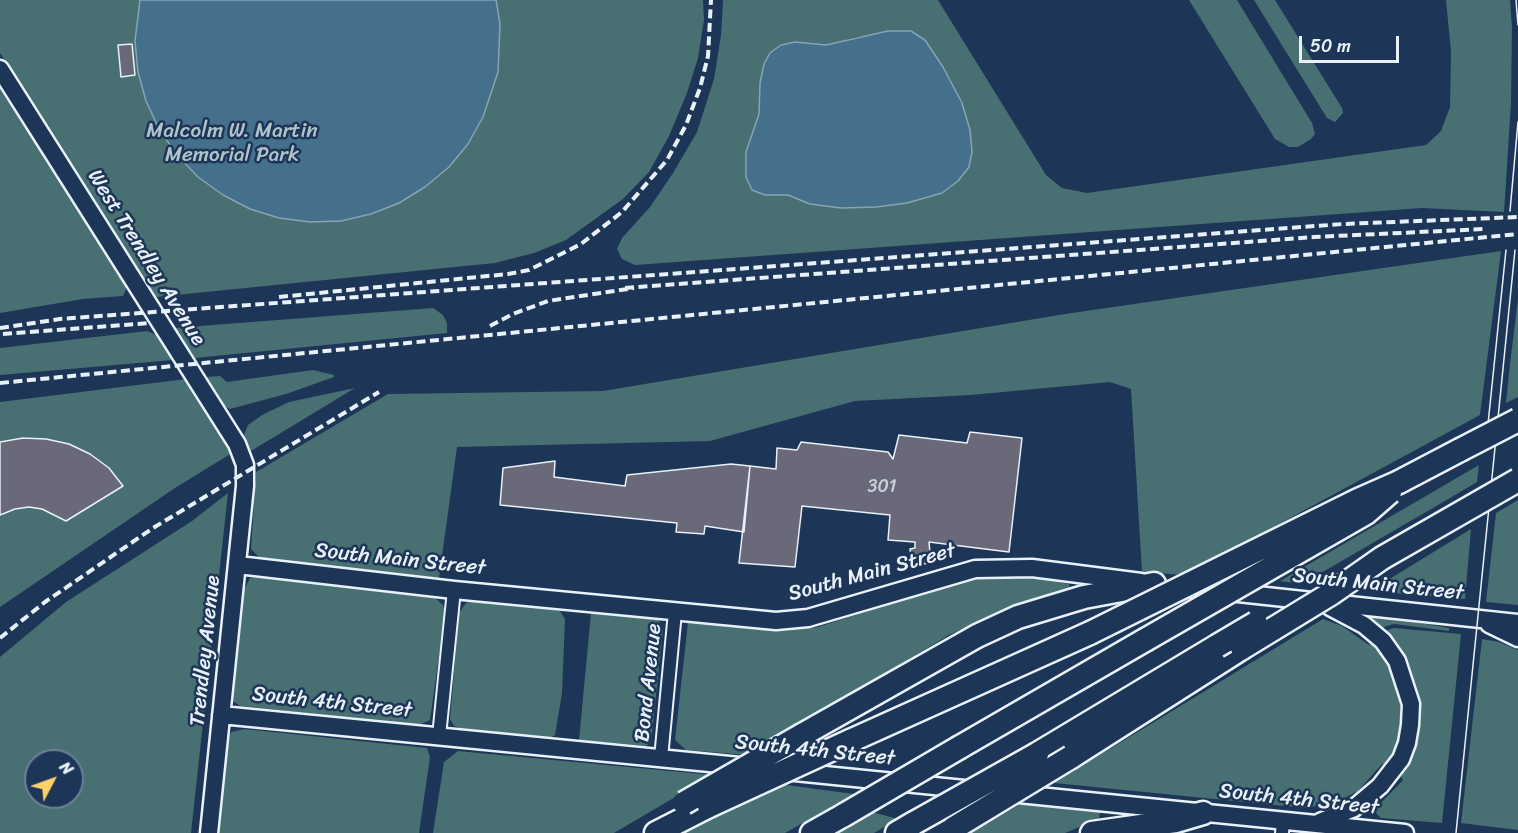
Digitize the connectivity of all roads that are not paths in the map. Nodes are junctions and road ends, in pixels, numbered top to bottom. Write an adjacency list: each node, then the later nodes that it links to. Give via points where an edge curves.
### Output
1 (0, 69): 3 (street, West Trendley Avenue, via 237,444)
2 (1518, 420): 5 (highway, bridge)
3 (246, 474): 7 (street, Trendley Avenue)
4 (1518, 480): 6 (highway, bridge)
5 (1399, 482): 25 (highway, bridge, via 1090,633); 26 (highway, bridge, via 1366,513)
6 (1382, 558): 20 (highway, bridge, via 1324,583); 22 (highway, bridge)
7 (238, 565): 9 (street, South Main Street); 15 (street, Trendley Avenue)
8 (1154, 584): 10 (street, South Main Street); 11 (street, South Main Street, via 1032,568 1000,568 939,578 808,618 776,621); 25 (highway, bridge, via 1084,597 1018,617 977,636 684,803 670,813)
9 (454, 590): 11 (street, South Main Street); 16 (street)
10 (1318, 602): 12 (street, South Main Street); 19 (street, via 1345,613 1383,641 1406,682 1411,704 1407,743 1401,759 1380,786 1344,814)
11 (675, 612): 17 (street, Bond Avenue)
12 (1478, 618): 13 (street, South Main Street); 14 (street)
13 (1518, 622)
14 (1518, 638)
15 (221, 715): 16 (street, South 4th Street); 24 (street, Trendley Avenue)
16 (439, 736): 17 (street, South 4th Street)
17 (661, 758): 18 (street, South 4th Street)
18 (1203, 813): 21 (street, South 4th Street); 27 (highway, via 1176,821)
19 (1310, 823): 21 (street, South 4th Street); 23 (street, South 4th Street)
20 (906, 828)
21 (1282, 828)
22 (950, 831)
23 (1380, 832): 28 (street, South 4th Street)
24 (209, 833)
25 (655, 833)
26 (812, 833)
27 (1092, 833)
28 (1405, 833)

